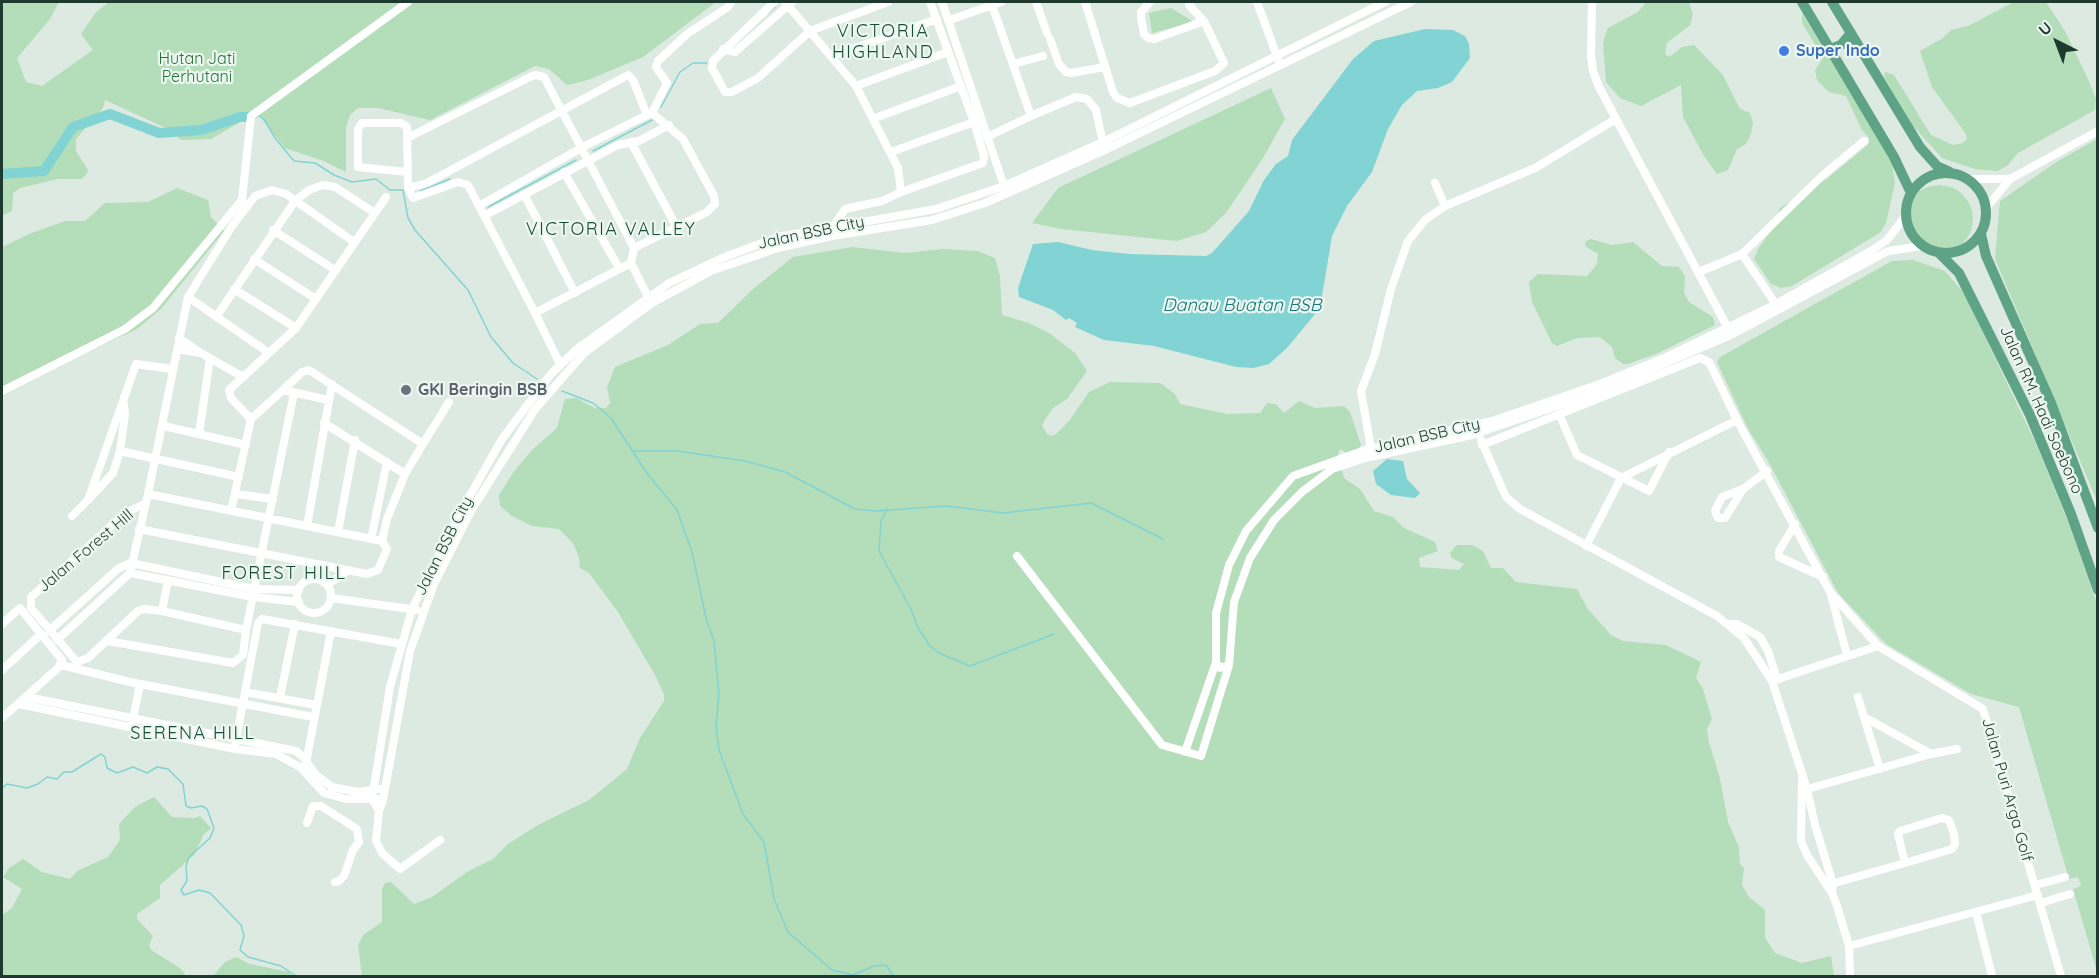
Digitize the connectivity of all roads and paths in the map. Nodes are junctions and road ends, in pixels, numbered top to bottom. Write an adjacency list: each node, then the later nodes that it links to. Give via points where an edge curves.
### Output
1 (408, 2): 107 (street, via 251,116 242,200 159,302 125,329)
2 (731, 2): 36 (street, via 657,61 656,67 667,83)
3 (774, 2): 25 (street)
4 (788, 2): 23 (street); 25 (street, via 735,52)
5 (888, 2): 23 (street)
6 (930, 2): 20 (street)
7 (942, 2): 21 (street)
8 (1001, 2): 18 (street)
9 (1036, 2): 32 (street, via 1059,64 1066,72)
10 (1084, 2): 32 (street)
11 (1150, 2): 22 (street, via 1141,12 1148,38)
12 (1257, 2): 30 (street)
13 (1385, 2): 30 (street, Jalan BSB City)
14 (1411, 2): 30 (street, Jalan BSB City)
15 (1592, 2): 39 (street, via 1593,71)
16 (1802, 2): 26 (main road)
17 (1832, 2): 24 (main road)
18 (991, 3): 21 (street); 31 (street)
19 (1187, 3): 22 (street)
20 (937, 19): 27 (street); 28 (street)
21 (950, 20): 44 (street)
22 (1204, 21): 32 (street, via 1224,60 1215,71 1130,103 1117,99)
23 (810, 31): 25 (street, via 758,78 728,93 711,64); 28 (street)
24 (1851, 33): 26 (main road, via 1846,42); 53 (main road, via 1920,147 1937,165)
25 (723, 49)
26 (1830, 49): 60 (main road)
27 (948, 52): 33 (street); 34 (street)
28 (832, 56): 33 (street)
29 (1043, 56): 31 (street)
30 (1279, 60): 47 (street, Jalan BSB City)
31 (1013, 64): 37 (street)
32 (1105, 67)
33 (856, 86): 38 (street)
34 (961, 86): 38 (street); 40 (street)
35 (563, 111): 36 (street, via 628,75); 43 (street, via 546,80 535,75); 48 (street); 58 (street, via 427,183)
36 (650, 114): 41 (street); 48 (street)
37 (1031, 116): 44 (street); 47 (street, via 1082,97 1094,106)
38 (875, 118): 49 (street)
39 (1616, 119): 65 (street, via 1535,168); 86 (street)
40 (974, 122): 49 (street); 59 (street, via 983,163)
41 (669, 125): 46 (street); 72 (street, via 683,139 714,196 712,209)
42 (2097, 130): 55 (street)
43 (409, 137): 51 (street); 51 (street, via 407,127 401,123 365,121 358,129 358,167)
44 (987, 137): 57 (street)
45 (1864, 141): 81 (street, via 1841,158)
46 (631, 142): 50 (street); 72 (street)
47 (1104, 146): 57 (street, Jalan BSB City); 76 (street, Jalan BSB City, via 958,213)
48 (581, 148): 50 (street); 64 (street)
49 (891, 152): 59 (street)
50 (587, 160): 52 (street); 79 (street)
51 (407, 171): 58 (street)
52 (564, 172): 61 (street); 84 (street)
53 (1953, 173): 54 (main road); 60 (main road, via 1929,176)
54 (1968, 179): 55 (street); 66 (main road, via 1981,192)
55 (2010, 179): 66 (street)
56 (1436, 183): 65 (street)
57 (1004, 186): 71 (street, Jalan BSB City, via 936,209)
58 (408, 188): 64 (street, via 411,197 416,198 465,182)
59 (901, 192): 67 (street, via 882,201)
60 (1911, 193): 70 (main road)
61 (524, 194): 69 (street); 88 (street)
62 (386, 197): 68 (street)
63 (295, 201): 68 (street, via 309,190 329,185); 74 (street); 77 (street); 89 (street, via 281,191 255,196)
64 (479, 206): 69 (street)
65 (1445, 206): 126 (street, via 1425,220 1408,241 1391,289 1361,392)
66 (1987, 207): 75 (main road, Jalan RM. Hadi Soebono)
67 (845, 209): 71 (street); 73 (street)
68 (375, 213): 77 (street)
69 (484, 216): 93 (street)
70 (1905, 217): 78 (main road, via 1912,236); 92 (street, Jalan BSB City, via 1887,240)
71 (845, 224): 73 (street, Jalan BSB City)
72 (676, 226): 79 (street)
73 (832, 226): 76 (street); 91 (street, Jalan BSB City, via 742,249 697,269)
74 (273, 231): 82 (street); 85 (street)
75 (1981, 234): 80 (main road, via 1963,250); 145 (main road, Jalan RM. Hadi Soebono, via 1986,256 2051,403)
76 (832, 236): 91 (street, Jalan BSB City, via 740,259)
77 (354, 242): 85 (street)
78 (1922, 246): 80 (main road, Jalan RM. Hadi Soebono); 92 (street, Jalan BSB City, via 1888,251)
79 (634, 248): 83 (street)
80 (1939, 253): 160 (main road, Jalan RM. Hadi Soebono, via 1959,273 2030,415)
81 (1742, 254): 86 (street); 92 (street)
82 (254, 259): 87 (street); 90 (street)
83 (631, 263): 84 (street); 91 (street)
84 (619, 268): 88 (street)
85 (335, 270): 90 (street)
86 (1699, 272): 96 (street)
87 (234, 289): 94 (street); 95 (street)
88 (575, 293): 93 (street)
89 (188, 297): 94 (street); 97 (street)
90 (316, 299): 95 (street)
91 (650, 300): 102 (street, Jalan BSB City); 167 (street, Jalan BSB City, via 579,357 535,409 471,511)
92 (1778, 306): 96 (street, Jalan BSB City)
93 (535, 313): 102 (street)
94 (216, 317): 100 (street)
95 (296, 328): 100 (street)
96 (1730, 331): 116 (street, Jalan BSB City, via 1587,396)
97 (179, 338): 98 (street); 99 (street)
98 (177, 349): 99 (street); 103 (street)
99 (201, 353): 101 (street)
100 (268, 353): 104 (street)
101 (210, 358): 104 (street); 119 (street)
102 (560, 364): 165 (street, Jalan BSB City, via 524,407 495,451)
103 (172, 369): 111 (street, via 136,364); 117 (street)
104 (243, 377): 113 (street, via 229,394)
105 (332, 384): 106 (street, via 305,370); 109 (street); 122 (street)
106 (283, 390): 108 (street); 113 (street)
107 (2, 391)
108 (294, 393): 109 (street); 138 (street)
109 (328, 400): 115 (street)
110 (449, 402): 122 (street, Jalan Forest Hill)
111 (124, 404): 125 (street); 139 (street)
112 (1560, 416): 114 (street, Jalan Puri Arga Golf, via 1700,358 1713,366); 121 (street, Jalan Puri Arga Golf); 134 (street, via 1577,455)
113 (251, 420): 123 (street)
114 (1737, 420): 127 (street); 131 (street, Jalan Puri Arga Golf)
115 (324, 423): 120 (street); 144 (street)
116 (1492, 425): 118 (street, Jalan BSB City); 121 (street)
117 (164, 426): 119 (street); 129 (street)
118 (1480, 429): 124 (street); 126 (street, Jalan BSB City)
119 (199, 434): 123 (street)
120 (355, 440): 130 (street); 147 (street)
121 (1492, 442): 124 (street, Jalan Puri Arga Golf); 128 (street)
122 (423, 444): 132 (street, Jalan Forest Hill)
123 (246, 445): 133 (street)
124 (1482, 445): 128 (street)
125 (120, 452): 129 (street); 139 (street, via 111,477)
126 (1367, 452): 179 (street, via 1293,476 1246,531 1229,565 1216,613); 181 (street, via 1332,469 1274,520 1250,558 1234,602)
127 (1669, 452): 134 (street); 134 (street, via 1651,491)
128 (1488, 454): 150 (street, via 1502,490 1512,502)
129 (157, 460): 133 (street); 137 (street)
130 (387, 462): 132 (street); 148 (street)
131 (1767, 471): 135 (street); 143 (street, Jalan Puri Arga Golf)
132 (405, 474): 149 (street, Jalan Forest Hill)
133 (239, 477): 136 (street)
134 (1621, 478): 150 (street)
135 (1743, 489)
136 (236, 494): 138 (street); 140 (street)
137 (147, 498): 140 (street); 146 (street, Jalan Forest Hill); 173 (street, Jalan Forest Hill, via 31,597 31,608)
138 (273, 499): 142 (street)
139 (88, 500): 141 (street)
140 (231, 511): 142 (street)
141 (72, 516)
142 (269, 517): 144 (street); 151 (street)
143 (1795, 524): 155 (street, Jalan Puri Arga Golf); 155 (street, via 1779,557)
144 (307, 526): 147 (street)
145 (2097, 528)
146 (139, 529): 151 (street, Jalan Forest Hill); 153 (street, Jalan Forest Hill)
147 (338, 532): 148 (street)
148 (371, 539): 149 (street)
149 (382, 541): 154 (street, Jalan Forest Hill, via 387,549 378,570 367,574)
150 (1586, 546): 170 (street)
151 (261, 554): 154 (street, Jalan Forest Hill); 162 (street)
152 (1017, 556): 198 (street, via 1162,745)
153 (131, 568): 156 (street); 157 (street); 173 (street, via 119,568); 174 (street)
154 (347, 571): 158 (street)
155 (1823, 577): 161 (street, Jalan Puri Arga Golf)
156 (168, 580): 157 (street); 166 (street)
157 (198, 582): 162 (street)
158 (327, 585): 159 (street, via 310,580); 163 (street)
159 (299, 590): 162 (street); 164 (street)
160 (2097, 590)
161 (1830, 592): 177 (street, Jalan Puri Arga Golf); 178 (street, Jalan Puri Arga Golf)
162 (254, 593): 164 (street); 171 (street)
163 (331, 598): 164 (street, via 325,609 314,613); 165 (street)
164 (298, 602)
165 (412, 609): 167 (street, Jalan BSB City); 176 (street, Jalan BSB City)
166 (162, 611): 171 (street, Jalan Forest Hill); 175 (street, Jalan Forest Hill, via 138,611)
167 (423, 612): 203 (street, Jalan BSB City, via 410,651)
168 (2, 624): 173 (street, via 20,608)
169 (295, 624): 172 (street); 185 (street, via 270,619 258,623); 187 (street)
170 (1728, 624): 183 (street); 183 (street, via 1743,626 1760,638 1768,651)
171 (246, 630): 175 (street, via 243,655 233,663)
172 (330, 631): 176 (street); 191 (street)
173 (45, 633): 174 (street, Jalan Forest Hill); 180 (street); 182 (street)
174 (57, 640): 175 (street, Jalan Forest Hill, via 77,662)
175 (108, 641)
176 (401, 644): 202 (street, Jalan BSB City)
177 (1878, 646): 178 (street); 217 (street, Jalan Puri Arga Golf, via 1983,709)
178 (1847, 655): 183 (street)
179 (1216, 662): 181 (street, via 1220,668); 198 (street)
180 (61, 664): 184 (street); 186 (street)
181 (1229, 664): 198 (street, via 1201,756)
182 (2, 670)
183 (1774, 680): 204 (street)
184 (140, 684): 189 (street); 195 (street)
185 (245, 692): 187 (street); 189 (street)
186 (27, 697): 190 (street); 195 (street)
187 (280, 698): 191 (street)
188 (1858, 698): 194 (street)
189 (242, 703): 193 (street); 196 (street)
190 (19, 704): 192 (street); 195 (street)
191 (316, 705): 193 (street)
192 (3, 714)
193 (314, 717): 200 (street)
194 (1864, 717): 199 (street); 201 (street)
195 (132, 723): 196 (street)
196 (235, 744): 200 (street, via 296,751)
197 (1957, 749): 199 (street)
198 (1185, 752)
199 (1931, 754): 201 (street)
200 (303, 765): 205 (street)
201 (1880, 769): 204 (street)
202 (374, 789): 203 (street); 205 (street); 206 (street, Jalan BSB City)
203 (384, 790): 207 (street, Jalan BSB City)
204 (1805, 790): 216 (street); 216 (street, via 1801,841)
205 (346, 795): 206 (street)
206 (372, 799): 207 (street); 208 (street)
207 (383, 800): 208 (street, Jalan BSB City)
208 (379, 811): 212 (street, Jalan BSB City)
209 (307, 823): 210 (street, via 313,806 321,806 352,824)
210 (359, 834): 212 (street); 215 (street, via 344,876)
211 (440, 840): 212 (street, via 400,869 382,853)
212 (376, 841)
213 (1905, 863): 213 (street, via 1952,849 1955,838 1949,820 1942,818 1900,831); 216 (street)
214 (2065, 877): 217 (street)
215 (335, 882)
216 (1830, 887): 220 (street)
217 (2038, 894): 218 (street); 219 (street); 226 (street, Jalan Puri Arga Golf)
218 (2070, 894)
219 (1976, 912): 220 (street); 222 (street)
220 (1849, 946): 221 (street)
221 (1850, 964): 223 (street); 224 (street)
222 (1992, 975): 225 (street)
223 (1850, 976)
224 (1855, 976)
225 (1982, 976)
226 (2061, 976)

